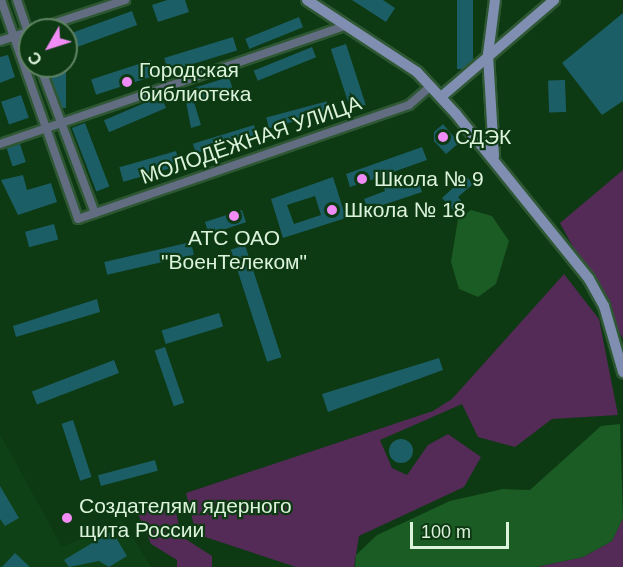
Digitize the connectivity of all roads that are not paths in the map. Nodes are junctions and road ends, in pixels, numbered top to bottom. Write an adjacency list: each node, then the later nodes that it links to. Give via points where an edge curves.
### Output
1 (2, 0): 11 (street)
2 (17, 0): 7 (street)
3 (125, 0): 8 (street)
4 (307, 0): 9 (main road)
5 (495, 0): 13 (main road)
6 (554, 0): 13 (main road)
7 (24, 18)
8 (73, 18)
9 (345, 26): 15 (main road); 17 (street)
10 (18, 36): 11 (street)
11 (13, 37): 12 (street); 18 (street)
12 (0, 41)
13 (488, 54): 16 (main road); 20 (main road)
14 (44, 78): 17 (street)
15 (431, 86): 16 (main road); 21 (street, МОЛОДЁЖНАЯ УЛИЦА, via 409,105)
16 (441, 97): 20 (main road)
17 (60, 124): 18 (street); 21 (street)
18 (44, 129): 19 (street); 21 (street, МОЛОДЁЖНАЯ УЛИЦА, via 78,219)
19 (0, 144)
20 (495, 160): 22 (main road, via 589,279 604,306)
21 (95, 213)
22 (623, 372)

